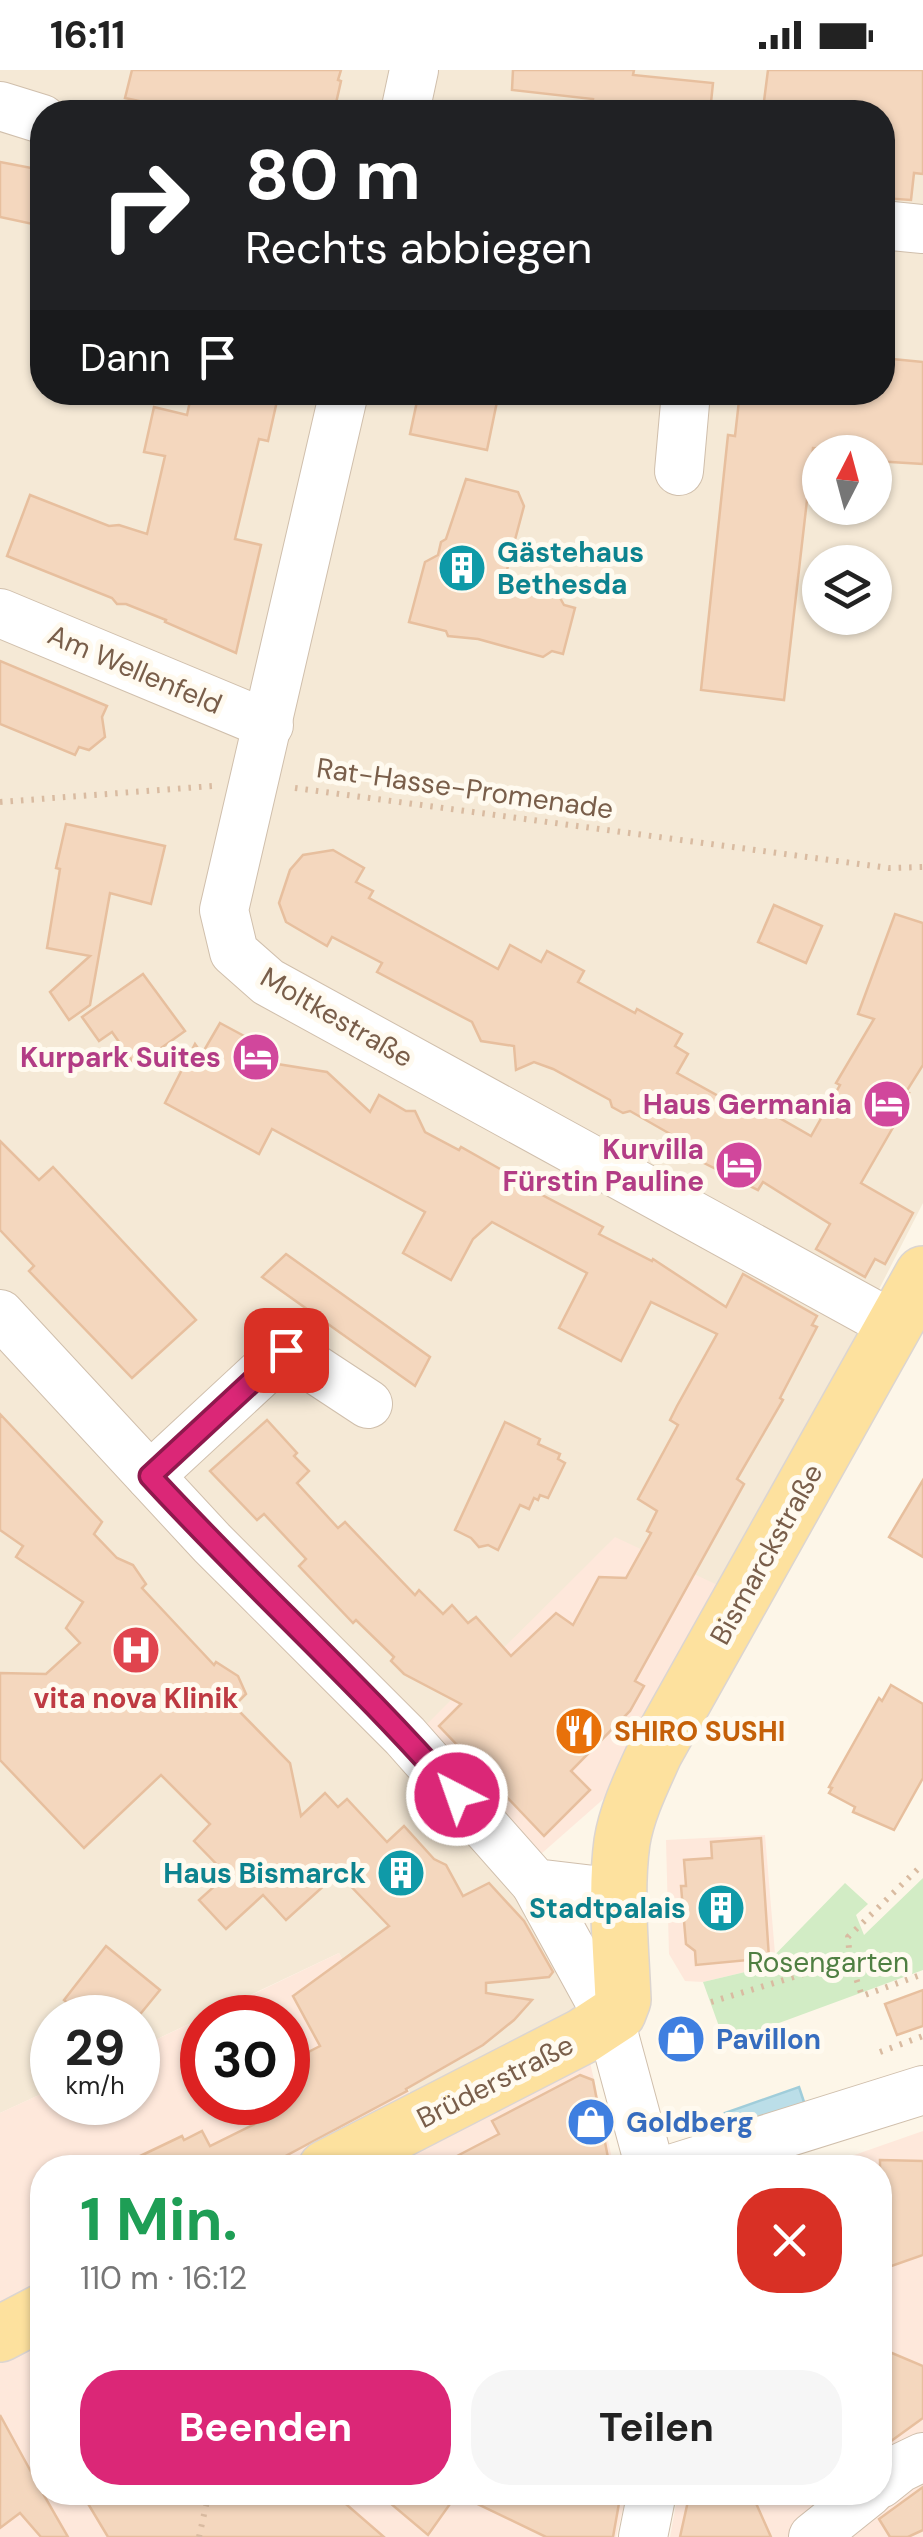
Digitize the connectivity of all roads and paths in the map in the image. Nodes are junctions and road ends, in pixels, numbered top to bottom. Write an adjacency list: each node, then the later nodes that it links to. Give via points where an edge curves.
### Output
1 (414, 70): 2 (street)
2 (408, 100)
3 (0, 106): 4 (street)
4 (30, 115)
5 (895, 227): 6 (street)
6 (923, 229)
7 (341, 405): 11 (street, Moltkestraße)
8 (685, 405): 9 (street)
9 (679, 471)
10 (0, 613): 11 (street, Am Wellenfeld)
11 (270, 726): 12 (street, Moltkestraße)
12 (256, 782): 13 (path, Rat-Hasse-Promenade); 14 (path, Rat-Hasse-Promenade, via 889,868); 17 (street, Moltkestraße, via 224,910 234,952 268,982)
13 (0, 802)
14 (923, 867)
15 (923, 1274): 17 (main road, Bismarckstraße)
16 (0, 1314): 19 (street)
17 (894, 1326): 22 (main road, Bismarckstraße, via 654,1752 622,1840)
18 (368, 1404): 19 (street, via 286,1350)
19 (150, 1476): 21 (street, via 405,1736)
20 (923, 1864): 23 (path, via 848,1937)
21 (535, 1883): 22 (street); 26 (street)
22 (620, 1893): 26 (main road, Bismarckstraße, via 623,2000)
23 (850, 1960): 24 (path, via 862,1996); 25 (path)
24 (923, 1974)
25 (711, 2002)
26 (610, 2020): 30 (main road, Brüderstraße); 31 (street)
27 (923, 2036): 28 (path)
28 (880, 2052)
29 (923, 2090): 32 (street)
30 (351, 2155)
31 (646, 2155)
32 (716, 2155)
33 (30, 2318): 34 (main road)
34 (0, 2334)
35 (923, 2457): 36 (street)
36 (892, 2474)
37 (206, 2505): 40 (path)
38 (649, 2505): 41 (street)
39 (853, 2505): 42 (street)
40 (199, 2537)
41 (643, 2537)
42 (812, 2537)

